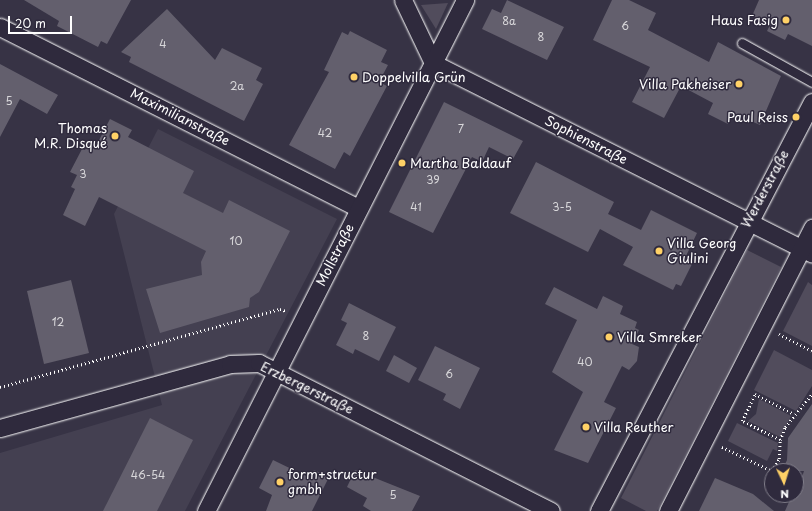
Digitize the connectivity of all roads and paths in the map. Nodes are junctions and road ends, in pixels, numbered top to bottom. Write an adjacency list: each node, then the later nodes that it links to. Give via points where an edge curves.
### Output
1 (403, 0): 5 (street)
2 (465, 0): 5 (street, Mollstraße)
3 (0, 27): 8 (street, Maximilianstraße)
4 (742, 43): 6 (lane)
5 (433, 63): 8 (street, Mollstraße); 9 (street, Sophienstraße)
6 (812, 82)
7 (812, 102): 9 (street, Werderstraße)
8 (359, 208): 12 (street, Mollstraße)
9 (747, 222): 11 (street, Sophienstraße); 26 (street, Werderstraße)
10 (812, 228): 11 (street)
11 (807, 252): 13 (street)
12 (303, 319): 15 (street, Mollstraße); 16 (path, via 280,309)
13 (763, 326): 14 (path); 20 (street)
14 (812, 351)
15 (276, 372): 19 (street, Erzbergerstraße, via 259,363 230,364); 24 (street, Mollstraße); 25 (street, Erzbergerstraße)
16 (0, 387)
17 (812, 394): 18 (path)
18 (794, 414): 21 (path); 21 (path, via 755,394 742,421)
19 (0, 428)
20 (705, 438): 23 (path); 27 (street)
21 (780, 440): 22 (path)
22 (777, 463)
23 (764, 467)
24 (206, 511)
25 (551, 511)
26 (599, 511)
27 (668, 511)

